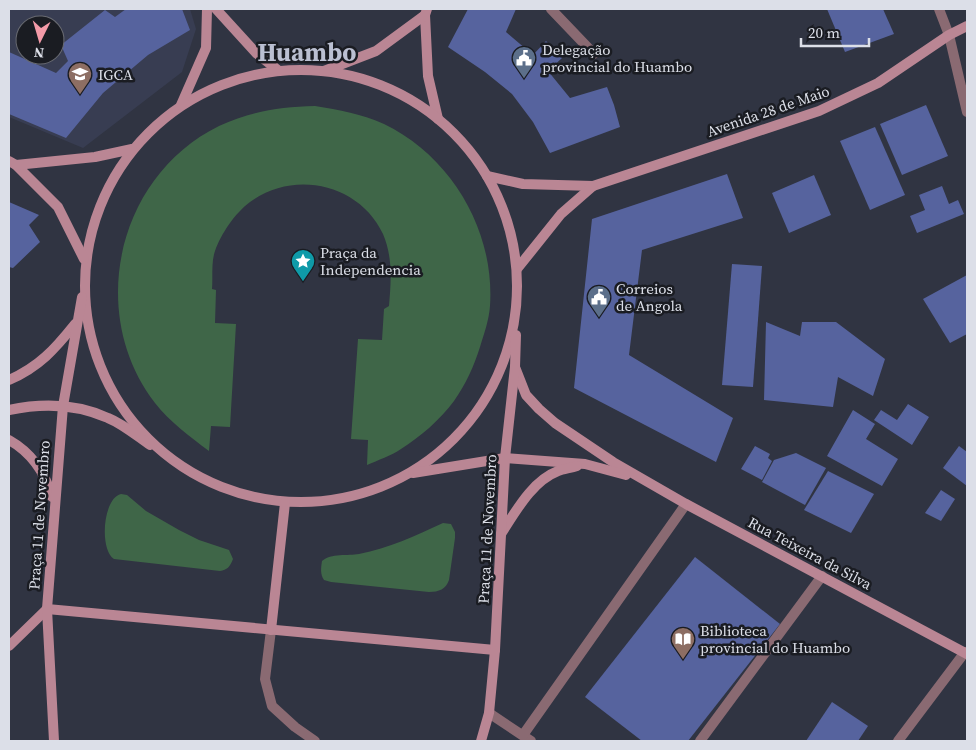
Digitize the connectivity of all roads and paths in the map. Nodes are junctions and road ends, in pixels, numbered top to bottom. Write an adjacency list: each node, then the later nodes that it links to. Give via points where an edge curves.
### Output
1 (207, 9): 11 (main road, via 206,48)
2 (216, 9): 9 (main road, via 256,53)
3 (551, 9): 8 (street)
4 (939, 9): 7 (street)
5 (426, 12): 10 (main road, via 376,51); 13 (main road, via 428,76)
6 (967, 26): 7 (main road, Avenida 28 de Maio)
7 (949, 35): 12 (street); 17 (main road, Avenida 28 de Maio, via 878,83 819,111)
8 (594, 54)
9 (279, 71): 10 (main road, Praça 11 de Novembro); 11 (main road, Praça 11 de Novembro, via 228,82)
10 (324, 71): 13 (main road, Praça 11 de Novembro, via 385,87)
11 (181, 105): 14 (main road, Praça 11 de Novembro)
12 (967, 112)
13 (438, 119): 16 (main road, Praça 11 de Novembro)
14 (132, 149): 15 (main road, via 95,158); 18 (main road, Praça 11 de Novembro, via 100,200)
15 (12, 163): 18 (main road, via 58,207)
16 (487, 176): 17 (main road, via 523,184); 19 (main road, Praça 11 de Novembro, via 508,221)
17 (594, 186): 19 (main road, via 561,214)
18 (84, 259): 20 (main road, Praça 11 de Novembro)
19 (517, 269): 21 (main road, Praça 11 de Novembro)
20 (82, 293): 22 (main road, Praça 11 de Novembro); 28 (main road, Praça 11 de Novembro, via 103,379)
21 (516, 317): 23 (main road, Praça 11 de Novembro); 31 (main road, Praça 11 de Novembro, via 504,364 482,407 450,444)
22 (76, 324): 24 (main road, via 43,360); 25 (main road, Praça 11 de Novembro)
23 (515, 366): 29 (main road, Praça 11 de Novembro); 32 (main road, Rua Teixeira da Silva, via 526,395 539,409)
24 (9, 380)
25 (63, 406): 26 (main road, via 28,406); 28 (main road, via 108,418); 33 (main road, Praça 11 de Novembro)
26 (9, 410)
27 (9, 440): 33 (main road, via 32,457 42,471)
28 (157, 450): 34 (main road, Praça 11 de Novembro, via 217,487)
29 (505, 458): 30 (main road, Rua Teixeira da Silva); 31 (main road, Rua Teixeira da Silva); 36 (main road, Praça 11 de Novembro)
30 (585, 464): 32 (main road, Rua Teixeira da Silva); 36 (main road, via 557,472 535,487)
31 (411, 473): 34 (main road, Praça 11 de Novembro, via 350,498)
32 (639, 478): 35 (main road, Rua Teixeira da Silva)
33 (54, 503): 38 (main road, Praça 11 de Novembro)
34 (285, 503): 39 (main road)
35 (686, 504): 37 (main road, Rua Teixeira da Silva); 44 (street)
36 (500, 534): 41 (main road, Praça 11 de Novembro)
37 (822, 576): 42 (main road, Rua Teixeira da Silva); 48 (street)
38 (47, 609): 39 (main road); 40 (main road); 45 (main road, Praça 11 de Novembro)
39 (270, 630): 41 (main road); 46 (street, via 265,679 272,706)
40 (9, 646)
41 (495, 650): 43 (main road, Praça 11 de Novembro)
42 (966, 653): 49 (street)
43 (489, 713): 44 (street); 47 (main road, Praça 11 de Novembro)
44 (527, 738)
45 (54, 741)
46 (315, 741)
47 (481, 741)
48 (700, 741)
49 (898, 741)

